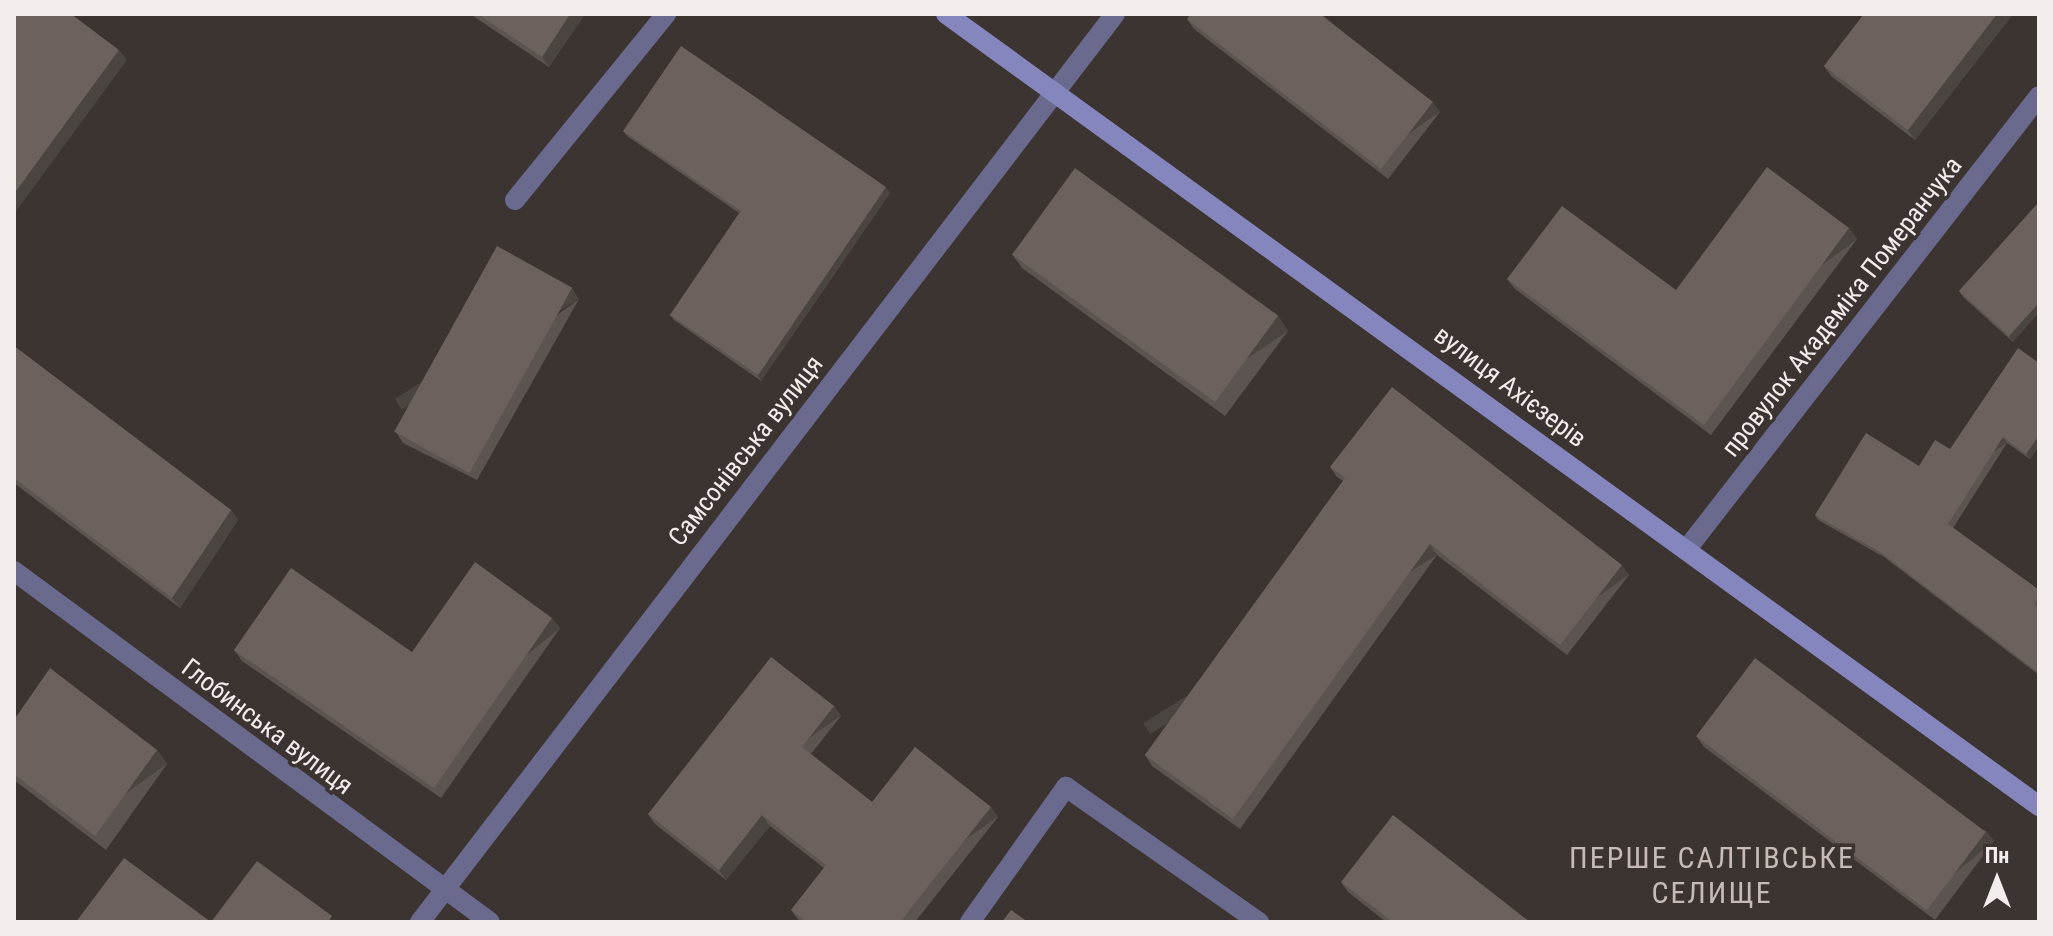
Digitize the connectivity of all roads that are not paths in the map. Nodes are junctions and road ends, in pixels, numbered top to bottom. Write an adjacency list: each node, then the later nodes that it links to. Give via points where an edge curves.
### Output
1 (666, 14): 6 (street)
2 (946, 14): 4 (main road, вулиця Ахієзерів)
3 (1115, 14): 4 (street, Самсонівська вулиця)
4 (1056, 93): 7 (main road, вулиця Ахієзерів); 10 (street, Самсонівська вулиця)
5 (2039, 96): 7 (street, провулок Академіка Померанчука)
6 (515, 200)
7 (1686, 550): 9 (main road, вулиця Ахієзерів)
8 (14, 571): 10 (street, Глобинська вулиця)
9 (2039, 806)
10 (441, 888): 11 (street, Самсонівська вулиця); 12 (street, Глобинська вулиця)
11 (420, 922)
12 (490, 922)
13 (970, 922): 14 (street, via 1066,787)
14 (1259, 922)

